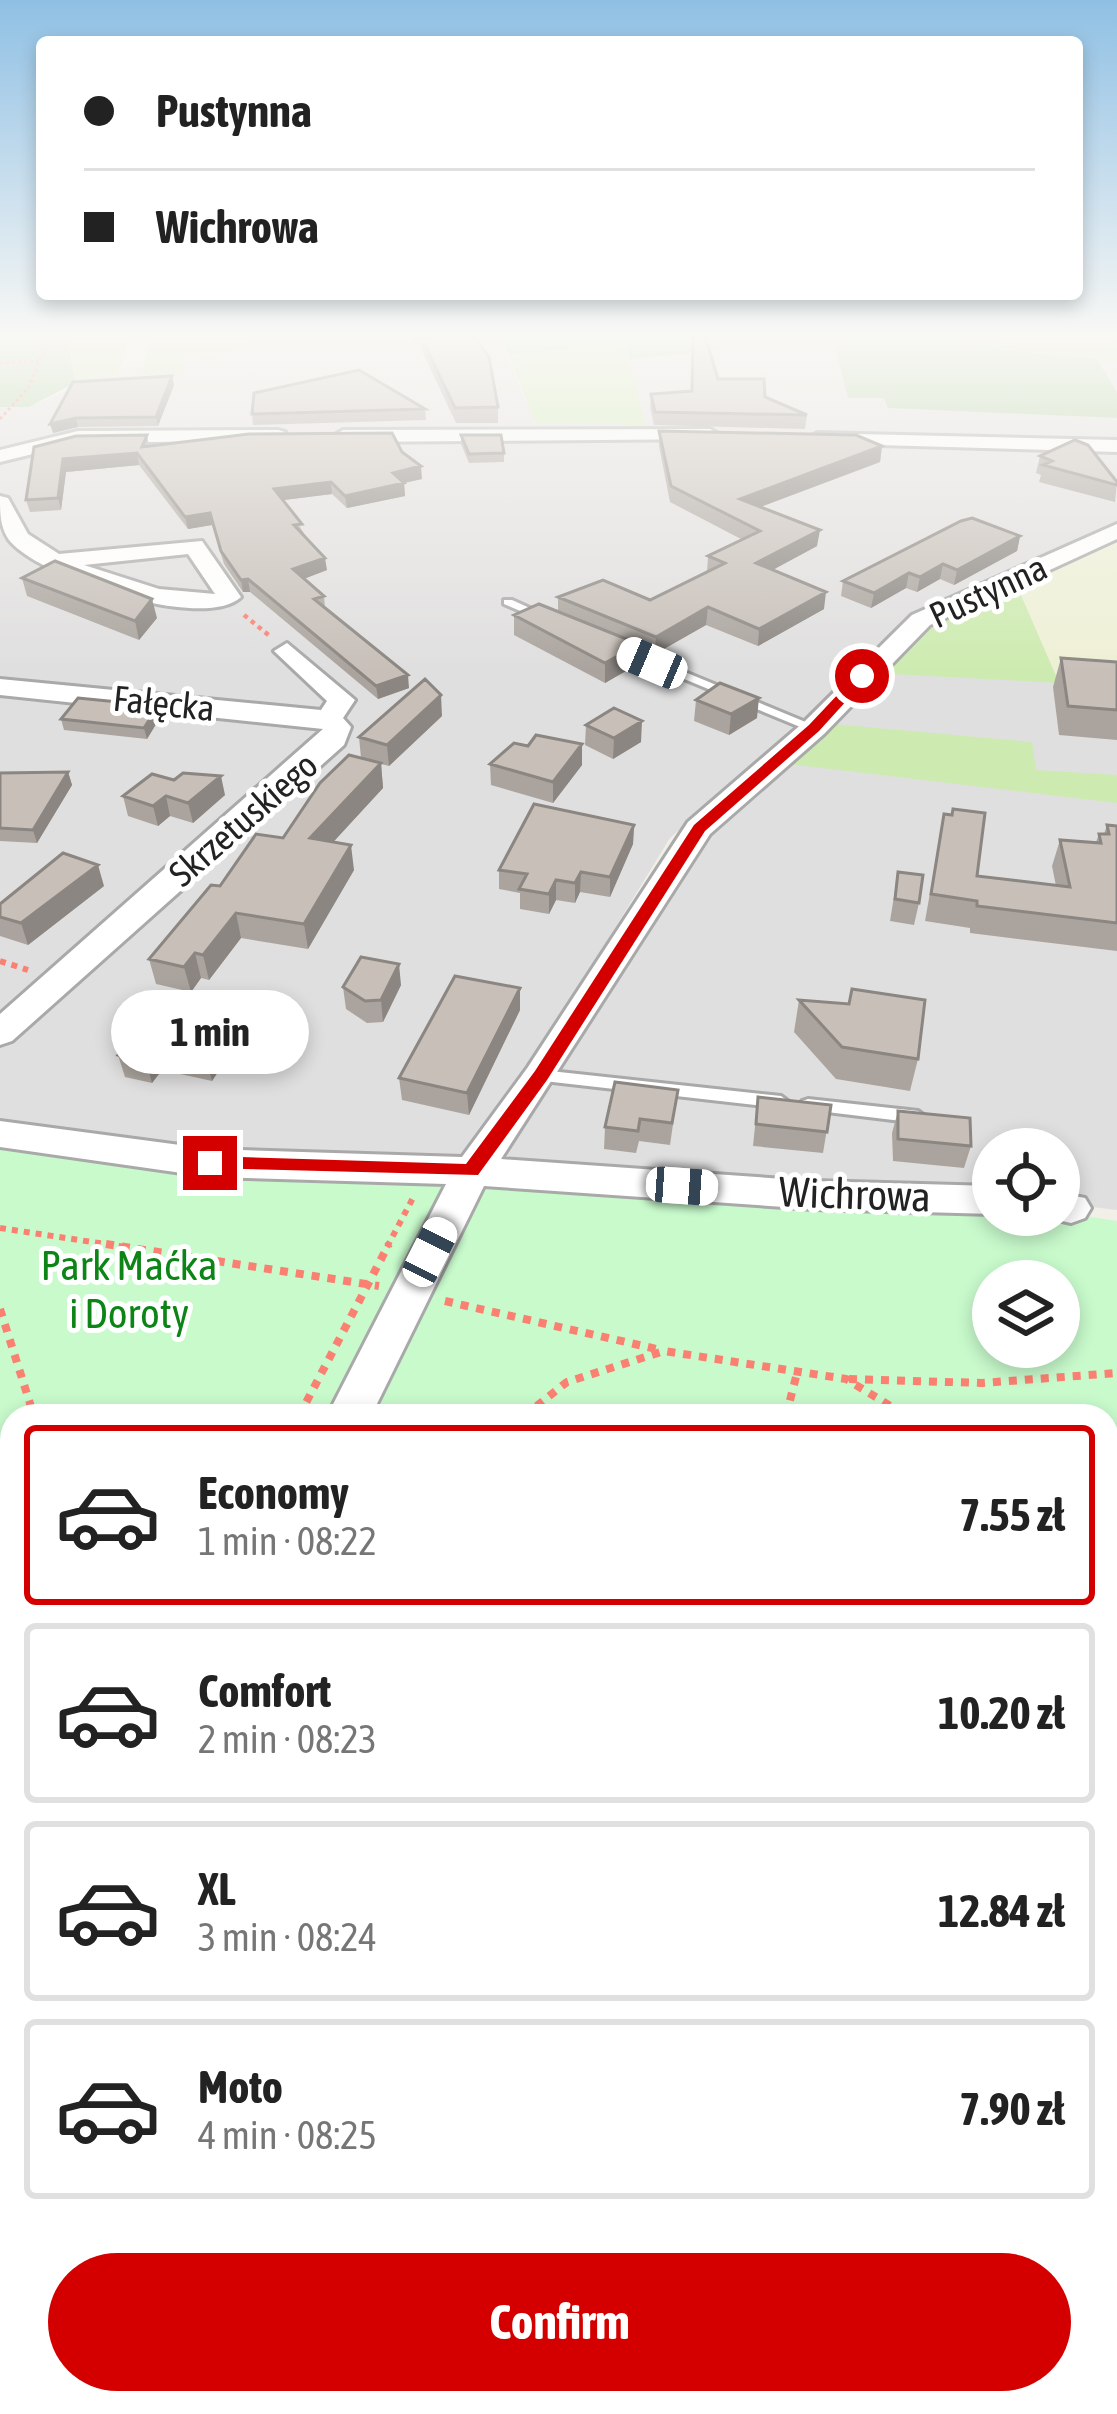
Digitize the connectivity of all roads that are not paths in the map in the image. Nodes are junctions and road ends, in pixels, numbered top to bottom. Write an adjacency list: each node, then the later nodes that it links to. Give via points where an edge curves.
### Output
1 (35, 446): 2 (street)
2 (2, 459)
3 (0, 502): 5 (street, via 14,533)
4 (1117, 531): 12 (street, Pustynna, via 920,620)
5 (58, 561): 5 (street, via 146,593 227,600 194,546)
6 (508, 602): 7 (lane)
7 (568, 627)
8 (608, 644): 12 (lane)
9 (287, 651): 11 (street, Skrzetuskiego, via 342,700)
10 (0, 687): 11 (street, Fałęcka)
11 (328, 719): 13 (street, Skrzetuskiego, via 337,727 334,739)
12 (814, 728): 14 (street, Pustynna, via 699,828)
13 (0, 1033)
14 (541, 1076): 15 (lane); 17 (street, Pustynna)
15 (935, 1119)
16 (0, 1134): 17 (street, Wichrowa, via 210,1163)
17 (472, 1171): 18 (street, Wichrowa); 19 (street, Pustynna)
18 (972, 1199)
19 (355, 1404)

